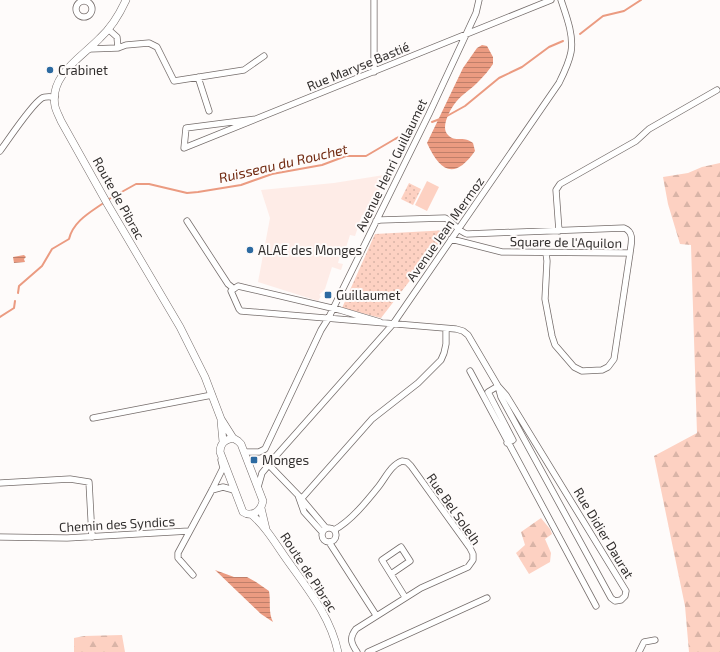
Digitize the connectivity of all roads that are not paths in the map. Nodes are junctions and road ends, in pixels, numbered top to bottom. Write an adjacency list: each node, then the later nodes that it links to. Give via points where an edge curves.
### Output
1 (126, 0): 6 (main road, Route de Pibrac)
2 (374, 0): 11 (street)
3 (479, 0): 7 (street, Avenue Henri Guillaumet)
4 (551, 0): 7 (street, Rue Maryse Bastié)
5 (561, 0): 20 (street, Avenue Jean Mermoz, via 572,50 568,64 559,84)
6 (108, 29): 8 (street, via 117,37); 9 (main road, Route de Pibrac)
7 (467, 33): 11 (street, Rue Maryse Bastié); 19 (street, Avenue Henri Guillaumet)
8 (118, 48): 9 (street); 12 (street, via 149,43 157,47 174,81)
9 (89, 49): 14 (main road, Route de Pibrac, via 70,65 59,80)
10 (264, 56): 12 (street, via 244,70)
11 (374, 72): 16 (street, Rue Maryse Bastié)
12 (198, 77): 15 (street)
13 (717, 90): 21 (street, via 649,129 636,141 560,184 556,190)
14 (55, 97): 17 (street, via 41,98); 33 (main road, Route de Pibrac, via 55,107 61,120 108,206 180,327)
15 (209, 111)
16 (256, 119): 16 (street, Rue Maryse Bastié, via 186,128 184,148 241,125)
17 (0, 151)
18 (187, 221): 25 (street, via 228,284)
19 (376, 221): 20 (street, via 445,218); 26 (street, Avenue Henri Guillaumet)
20 (458, 229): 21 (street, Square de l'Aquilon, via 467,234); 22 (street, Avenue Jean Mermoz)
21 (558, 231): 24 (street, Square de l'Aquilon, via 624,228 631,233)
22 (451, 239): 23 (street, Square de l'Aquilon, via 502,252); 29 (street, Avenue Jean Mermoz)
23 (546, 253): 24 (street, Square de l'Aquilon); 24 (street, via 548,261 545,299 552,336 555,345 574,367 582,371 602,370 614,359)
24 (630, 254)
25 (234, 289): 26 (street, via 238,286); 27 (street, via 231,291 241,311)
26 (333, 309): 27 (street, Avenue Henri Guillaumet); 28 (street)
27 (328, 319): 28 (street); 40 (street, Avenue Henri Guillaumet, via 265,449 259,452)
28 (380, 322): 29 (street, Rue Didier Daurat)
29 (393, 324): 30 (street, Rue Didier Daurat); 41 (street, Avenue Jean Mermoz)
30 (446, 328): 32 (street, Rue Didier Daurat, via 464,332 470,338); 46 (street, via 446,344 441,360 418,383 372,419)
31 (470, 371): 38 (street)
32 (498, 386): 32 (street, Rue Didier Daurat, via 611,598 615,601 621,600 626,596 626,591); 38 (street, via 488,392 513,440)
33 (212, 395): 34 (street); 35 (main road, Route de Pibrac)
34 (93, 418)
35 (221, 420): 36 (main road, Route de Pibrac); 37 (main road, Route de Pibrac)
36 (233, 438): 37 (main road); 40 (main road, Route de Pibrac, via 238,440)
37 (223, 442): 39 (main road)
38 (507, 443): 60 (street)
39 (220, 452): 44 (street, Chemin des Syndics, via 222,468); 45 (main road)
40 (245, 452): 43 (main road, Route de Pibrac)
41 (268, 465): 43 (street, Avenue Jean Mermoz, via 262,473); 46 (street)
42 (0, 483): 54 (street, via 70,479 89,482)
43 (258, 487): 47 (main road, Route de Pibrac, via 263,501)
44 (212, 490): 45 (street, via 223,487); 52 (street, Chemin des Syndics)
45 (234, 490): 48 (main road, Route de Pibrac, via 243,512)
46 (300, 496): 50 (street); 50 (street, via 304,512)
47 (261, 508): 48 (main road); 49 (main road, Route de Pibrac)
48 (250, 514): 49 (main road, Route de Pibrac)
49 (266, 529): 63 (main road, Route de Pibrac, via 321,608)
50 (324, 530): 51 (street); 55 (street, via 322,539)
51 (334, 530): 55 (street, via 336,537); 58 (street, Rue Bel Solelh, via 368,500 392,467 402,461 407,462 470,548 473,560 468,567)
52 (189, 531): 54 (street, Chemin des Syndics); 57 (street, via 178,558)
53 (0, 536): 54 (street, Chemin des Syndics)
54 (92, 537)
55 (329, 542): 61 (street)
56 (391, 574): 56 (street, via 382,560 401,547 410,561); 58 (street)
57 (193, 575)
58 (405, 597): 61 (street, Rue Bel Solelh)
59 (487, 598): 65 (street)
60 (596, 606)
61 (376, 615): 64 (street, Rue Bel Solelh, via 352,634 351,639)
62 (656, 640): 66 (street, via 644,642)
63 (338, 652)
64 (357, 652)
65 (368, 652)
66 (639, 652)

